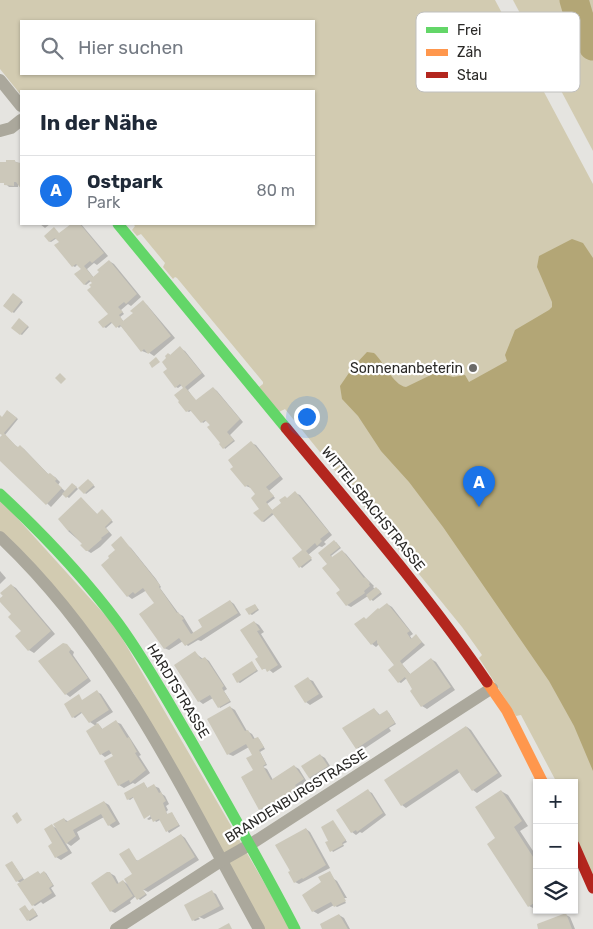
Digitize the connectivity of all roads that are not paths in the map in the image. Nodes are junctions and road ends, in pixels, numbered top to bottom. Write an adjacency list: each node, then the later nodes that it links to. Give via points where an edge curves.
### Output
1 (0, 80): 2 (street)
2 (20, 105)
3 (20, 121): 4 (street)
4 (0, 131)
5 (119, 225): 8 (street, WITTELSBACHSTRASSE, via 417,587)
6 (0, 494): 10 (street, HARDTSTRASSE, via 42,534 118,624 155,679)
7 (0, 537): 12 (street, via 93,642 163,753)
8 (492, 688): 9 (street, WITTELSBACHSTRASSE); 10 (street, BRANDENBURGSTRASSE)
9 (541, 779)
10 (251, 844): 12 (street, BRANDENBURGSTRASSE); 16 (street, HARDTSTRASSE)
11 (578, 854): 13 (street)
12 (221, 861): 14 (street, BRANDENBURGSTRASSE); 15 (street)
13 (593, 888)
14 (116, 929)
15 (259, 929)
16 (295, 929)

